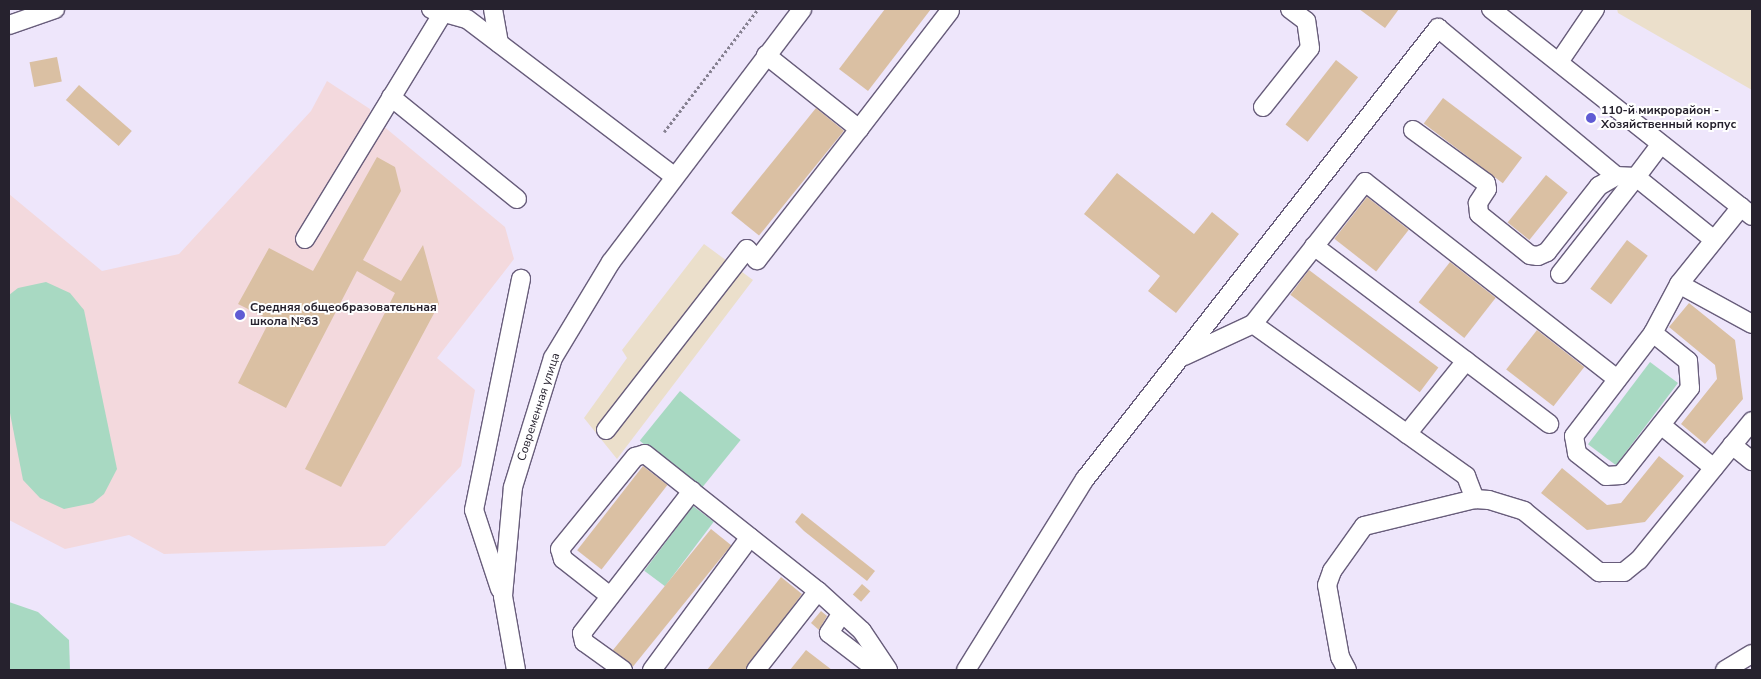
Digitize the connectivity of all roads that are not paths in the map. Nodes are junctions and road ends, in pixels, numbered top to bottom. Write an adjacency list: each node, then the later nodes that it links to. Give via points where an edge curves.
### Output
1 (55, 9): 9 (street)
2 (493, 9): 10 (street)
3 (802, 9): 11 (street, Современная улица)
4 (1290, 9): 14 (street, via 1306,21 1310,48)
5 (1491, 9): 12 (street)
6 (1595, 9): 12 (street)
7 (437, 11): 10 (street, via 467,19); 13 (street)
8 (950, 11): 15 (street)
9 (9, 25)
10 (499, 43): 19 (street)
11 (766, 56): 15 (street); 19 (street, Современная улица)
12 (1559, 62): 17 (street)
13 (391, 97): 21 (street); 23 (street)
14 (1263, 107)
15 (859, 129): 38 (street, via 757,260 747,249)
16 (1413, 130): 18 (street, via 1486,183 1488,189 1478,203 1479,214 1530,256 1547,252 1599,186)
17 (1661, 144): 20 (street); 22 (street)
18 (1616, 176): 20 (street); 32 (street, via 1438,28)
19 (675, 177): 47 (street, Современная улица, via 611,262 553,358 513,487)
20 (1636, 177): 24 (street); 26 (street)
21 (517, 199)
22 (1747, 211): 24 (street)
23 (305, 239)
24 (1714, 240): 28 (street)
25 (1314, 246): 29 (street); 33 (street); 34 (street, via 1365,182)
26 (1560, 274)
27 (521, 279): 47 (street, via 474,510)
28 (1678, 284): 30 (street); 31 (street)
29 (1253, 324): 32 (street); 39 (street)
30 (1752, 324)
31 (1653, 333): 34 (street); 37 (street, via 1688,361 1692,371 1690,388)
32 (1180, 357): 56 (street, via 1156,383 1085,479)
33 (1466, 361): 36 (street); 39 (street)
34 (1617, 379): 37 (street, via 1577,431 1573,441 1577,453 1606,476 1617,477)
35 (1752, 421): 40 (street)
36 (1549, 424)
37 (1661, 425): 42 (street)
38 (606, 430)
39 (1407, 434): 44 (street, via 1466,476)
40 (1732, 445): 41 (street); 42 (street)
41 (1752, 461)
42 (1714, 468): 44 (street, via 1639,560 1614,574 1599,572 1524,511 1500,502)
43 (692, 490): 45 (street); 48 (street); 48 (street, via 640,454 560,549 563,559)
44 (1476, 499): 57 (street, via 1370,523 1355,535 1327,585 1340,657)
45 (750, 537): 46 (street); 54 (street)
46 (818, 591): 49 (street); 55 (street)
47 (503, 596): 52 (street, Современная улица)
48 (610, 596): 53 (street, via 582,637)
49 (842, 613): 51 (street, via 862,630); 51 (street, via 830,633)
50 (1752, 654): 58 (street)
51 (883, 669)
52 (516, 670)
53 (623, 670)
54 (652, 670)
55 (756, 670)
56 (966, 670)
57 (1347, 670)
58 (1725, 670)

